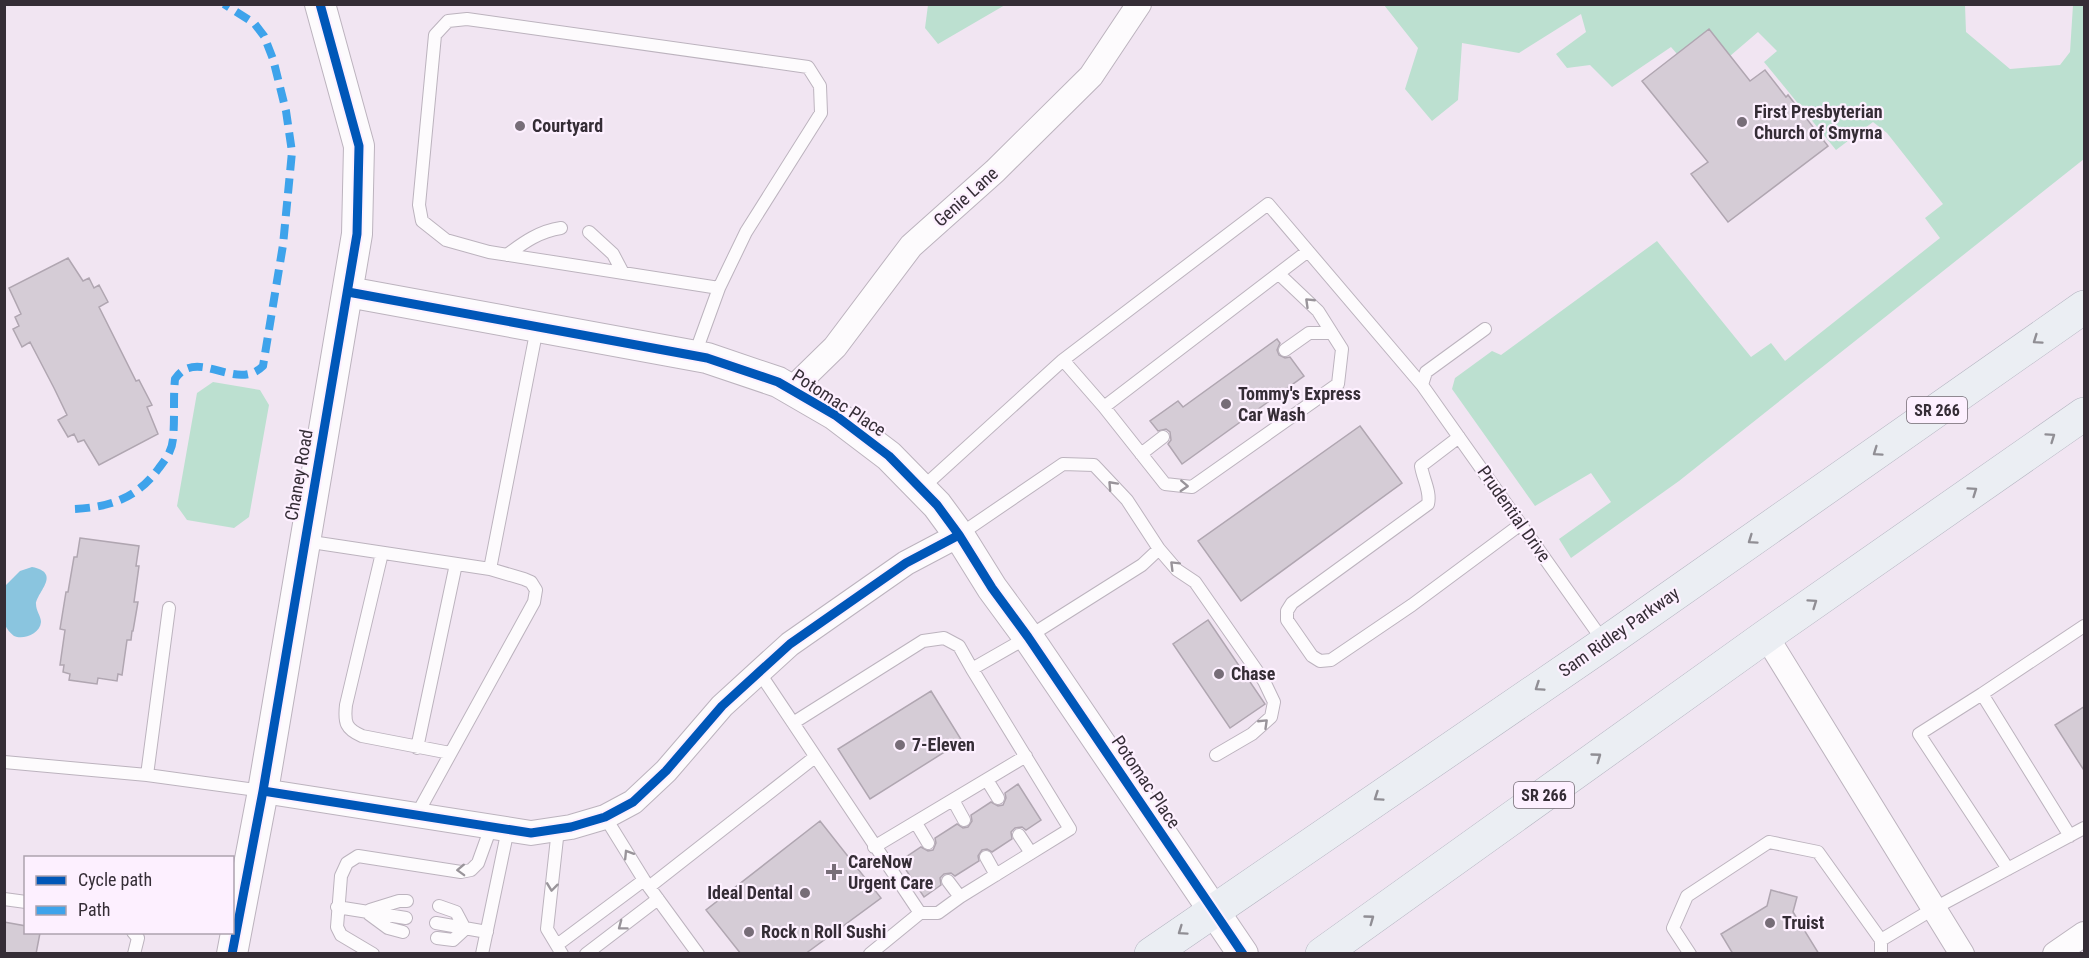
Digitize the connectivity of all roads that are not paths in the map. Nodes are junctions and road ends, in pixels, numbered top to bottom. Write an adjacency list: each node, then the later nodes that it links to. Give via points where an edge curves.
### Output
1 (320, 4): 10 (street, Chaney Road, via 359,146 357,234)
2 (1139, 4): 19 (street, Genie Lane, via 1091,76 995,171 911,246 835,347)
3 (561, 228): 6 (lane, via 523,242)
4 (589, 232): 7 (lane, via 613,254)
5 (1308, 251): 8 (lane); 17 (lane, Prudential Drive, via 1268,204); 18 (lane, Prudential Drive)
6 (507, 255): 7 (lane); 9 (lane, via 446,240 422,221 419,205 435,35 448,21 467,19 808,67 820,86 821,113 746,232)
7 (623, 273): 9 (lane)
8 (1279, 274): 14 (lane, one-way to 8, via 1318,311); 20 (lane)
9 (719, 288): 16 (lane)
10 (348, 292): 12 (street, Potomac Place); 28 (street, Chaney Road)
11 (2085, 307): 37 (main road, Sam Ridley Parkway / SR 266, one-way to 37)
12 (537, 327): 16 (street, Potomac Place); 32 (lane)
13 (1485, 329): 18 (lane, via 1426,372)
14 (1332, 333): 15 (lane, via 1309,333); 24 (lane, one-way to 14, via 1165,484 1192,488 1338,384 1342,349)
15 (1285, 350)
16 (695, 356): 19 (street, Potomac Place, via 778,382)
17 (1063, 360): 20 (lane); 25 (lane)
18 (1422, 385): 23 (lane, Prudential Drive)
19 (791, 390): 25 (street, Potomac Place, via 835,415 880,449)
20 (1104, 407): 24 (lane)
21 (2085, 414): 35 (main road, SR 266, one-way to 21)
22 (1163, 437): 24 (lane)
23 (1459, 437): 26 (lane, Prudential Drive); 26 (lane, via 1421,466 1430,497 1428,504 1292,603 1287,620 1312,656 1320,661 1331,660)
24 (1141, 453)
25 (921, 489): 27 (street, Potomac Place)
26 (1521, 524): 37 (lane, Prudential Drive)
27 (959, 535): 29 (lane, one-way to 27, via 1127,500 1094,465 1063,464); 36 (street, Potomac Place); 39 (street, via 906,562 860,593)
28 (305, 540): 30 (lane); 50 (street, Chaney Road)
29 (1159, 549): 36 (lane, via 1142,565); 44 (lane, one-way to 29, via 1252,734 1271,717 1274,702 1264,681 1195,582 1177,570)
30 (382, 553): 31 (lane); 42 (lane, via 346,705 347,724 362,736)
31 (456, 564): 32 (lane); 42 (lane)
32 (490, 569): 43 (lane, via 531,582 536,590 534,602)
33 (170, 608): 48 (lane)
34 (2085, 626): 40 (lane)
35 (1766, 636): 78 (street); 100 (main road, SR 266, one-way to 35)
36 (1028, 637): 38 (lane); 77 (street, Potomac Place)
37 (1605, 643): 77 (main road, Sam Ridley Parkway / SR 266, one-way to 77)
38 (972, 669): 41 (lane, via 959,646 944,638 923,641); 45 (lane)
39 (759, 672): 41 (lane); 54 (street, via 722,706 666,771 633,802)
40 (1982, 694): 61 (lane); 66 (lane, via 1919,734)
41 (793, 723): 46 (lane)
42 (417, 747): 43 (lane)
43 (450, 753): 53 (lane)
44 (1216, 755)
45 (1026, 756): 49 (lane); 64 (lane, via 1070,829)
46 (815, 757): 63 (lane); 69 (lane)
47 (4, 762): 48 (lane)
48 (147, 775): 50 (lane)
49 (987, 780): 51 (lane); 52 (lane)
50 (263, 791): 53 (street); 92 (street, Chaney Road)
51 (998, 798)
52 (953, 800): 55 (lane); 56 (lane)
53 (416, 816): 57 (street)
54 (605, 817): 59 (street); 69 (lane, one-way to 54)
55 (964, 820)
56 (916, 823): 62 (lane); 63 (lane)
57 (500, 828): 59 (street, via 531,833); 76 (lane, one-way to 76, via 478,863 461,872 358,856 347,863 341,876); 85 (lane)
58 (2085, 828): 61 (lane)
59 (558, 829): 90 (lane, one-way to 90, via 547,929)
60 (1019, 835): 64 (lane)
61 (2070, 836): 66 (lane)
62 (928, 843)
63 (874, 847): 80 (lane)
64 (1031, 853): 67 (lane)
65 (986, 856): 67 (lane)
66 (2008, 869): 78 (lane)
67 (996, 875): 70 (lane)
68 (948, 881): 70 (lane)
69 (647, 884): 72 (lane); 90 (lane)
70 (960, 897): 80 (lane, via 938,913)
71 (4, 898): 73 (lane)
72 (658, 899): 95 (lane, one-way to 95); 96 (lane)
73 (24, 902)
74 (407, 902): 79 (lane)
75 (439, 906): 83 (lane, via 456,912)
76 (337, 907): 79 (lane); 93 (lane, via 341,935)
77 (1213, 909): 98 (main road, Sam Ridley Parkway / SR 266, one-way to 98); 99 (street, Potomac Place)
78 (1934, 909): 89 (lane); 103 (street)
79 (366, 911): 81 (lane); 84 (lane, via 388,928)
80 (920, 913): 97 (lane)
81 (406, 918)
82 (436, 923): 83 (lane)
83 (465, 929): 85 (lane); 88 (lane, via 453,940)
84 (403, 932)
85 (487, 932): 94 (lane)
86 (134, 934): 91 (lane, via 138,938)
87 (2085, 934): 104 (street)
88 (437, 938)
89 (1881, 940): 101 (lane, via 1818,852 1769,842 1687,896 1673,928); 102 (lane)
90 (560, 949)
91 (134, 954)
92 (232, 954)
93 (373, 954)
94 (482, 954)
95 (586, 954)
96 (698, 954)
97 (870, 954)
98 (1151, 954)
99 (1243, 954)
100 (1322, 954)
101 (1690, 954)
102 (1881, 954)
103 (1962, 954)
104 (2055, 954)

